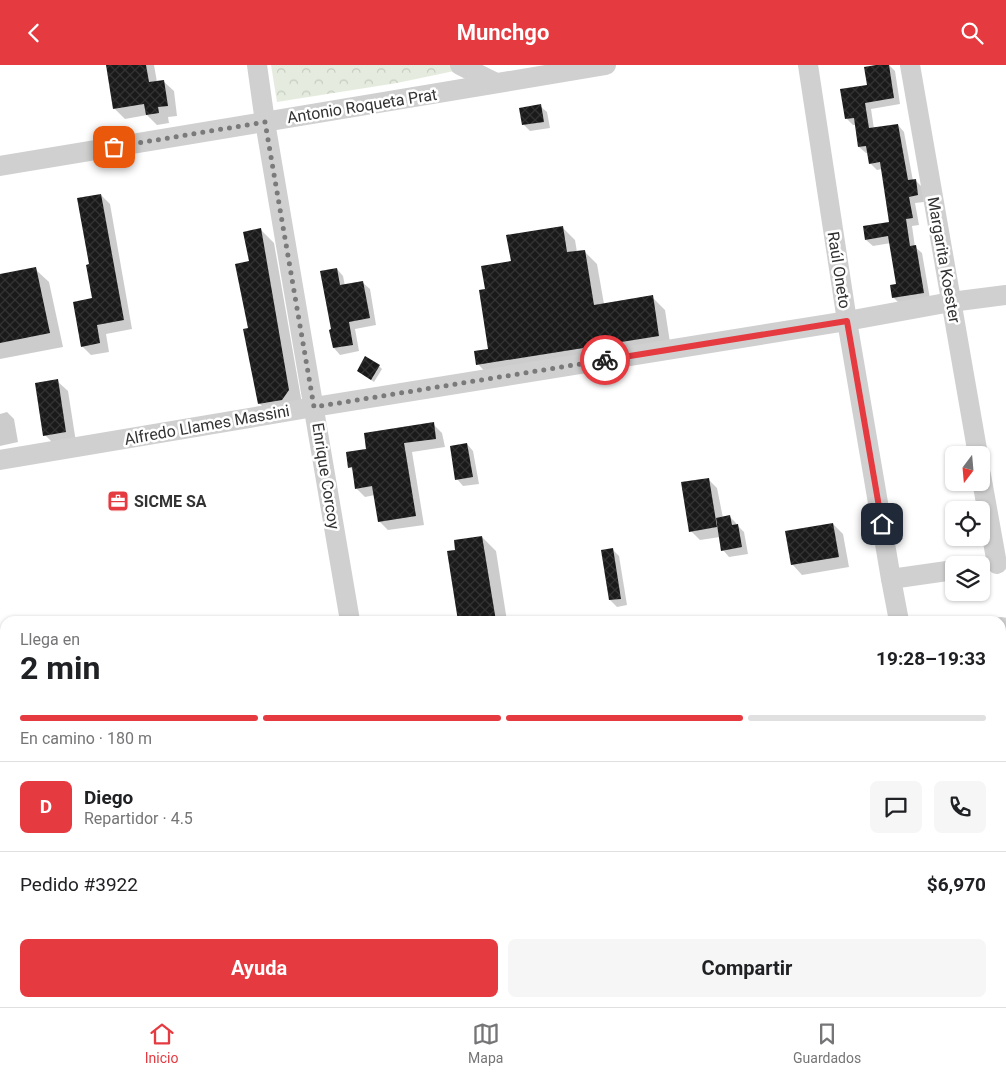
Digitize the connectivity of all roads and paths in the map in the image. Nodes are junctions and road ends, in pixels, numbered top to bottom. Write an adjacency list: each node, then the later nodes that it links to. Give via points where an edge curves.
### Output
1 (257, 65): 8 (street, Enrique Corcoy)
2 (460, 65): 7 (street)
3 (606, 65): 6 (street, Antonio Roqueta Prat)
4 (808, 65): 12 (street, Raúl Oneto)
5 (910, 65): 11 (street, Margarita Koester)
6 (541, 70): 7 (street, Antonio Roqueta Prat)
7 (496, 83): 8 (street, Antonio Roqueta Prat)
8 (265, 122): 9 (street, Antonio Roqueta Prat); 13 (street, Enrique Corcoy)
9 (0, 166)
10 (1006, 295): 11 (street, Alfredo Llames Massini)
11 (952, 302): 12 (street, Alfredo Llames Massini); 14 (street, Margarita Koester)
12 (847, 321): 13 (street, Alfredo Llames Massini); 19 (street, Raúl Oneto)
13 (314, 407): 15 (street, Alfredo Llames Massini); 20 (street, Enrique Corcoy)
14 (976, 446)
15 (0, 460)
16 (984, 491): 17 (street)
17 (995, 564)
18 (945, 571): 19 (street)
19 (891, 579): 21 (street, Raúl Oneto)
20 (349, 616)
21 (899, 616)

